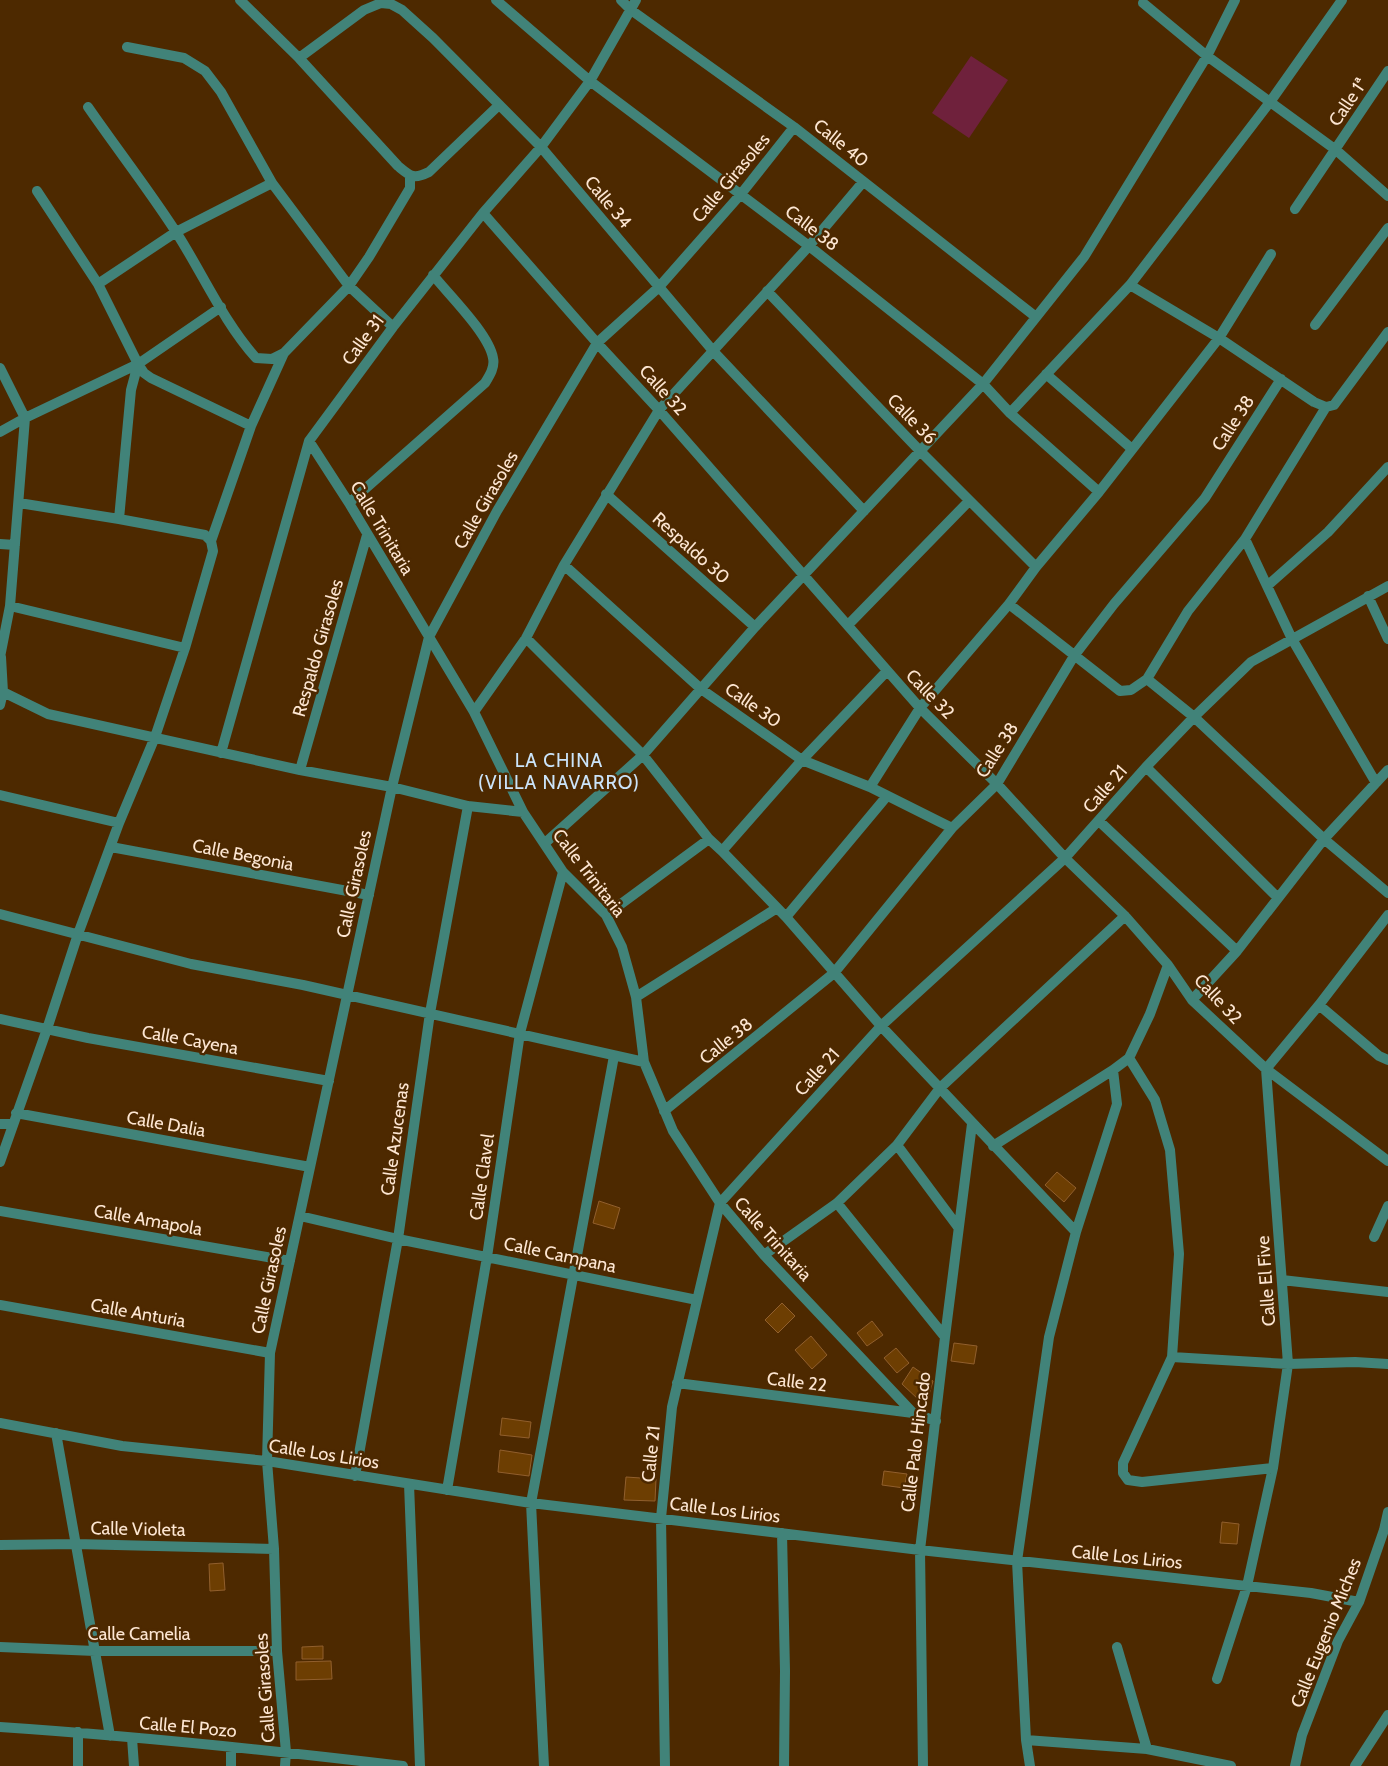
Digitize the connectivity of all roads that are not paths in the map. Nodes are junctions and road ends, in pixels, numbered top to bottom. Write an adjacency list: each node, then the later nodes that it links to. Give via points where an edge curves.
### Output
1 (240, 0): 11 (street)
2 (496, 0): 13 (street, Calle 38)
3 (621, 0): 8 (street, Calle 40)
4 (636, 0): 8 (street, Calle 31)
5 (1235, 0): 10 (street)
6 (1342, 0): 14 (street)
7 (1143, 3): 10 (street)
8 (630, 10): 13 (street, Calle 31); 17 (street, Calle 40)
9 (127, 47): 22 (street, via 184,58 205,71 221,92)
10 (1207, 56): 14 (street); 39 (street, via 1084,257)
11 (299, 58): 15 (street, Calle 34, via 364,10 381,3 391,4 433,38); 20 (street)
12 (1388, 71): 19 (street, Calle 1ª)
13 (590, 81): 18 (street, Calle 31); 24 (street, Calle 38)
14 (1270, 102): 19 (street); 34 (street)
15 (499, 105): 18 (street, Calle 34); 20 (street, via 429,172 419,177)
16 (88, 107): 29 (street)
17 (794, 127): 21 (street, Calle 40); 24 (street, Calle Girasoles)
18 (541, 147): 27 (street, Calle 31); 36 (street, Calle 34)
19 (1336, 150): 25 (street); 26 (street, Calle 1ª)
20 (410, 176): 35 (street, via 410,188)
21 (863, 182): 30 (street); 39 (street, Calle 40)
22 (272, 183): 29 (street); 35 (street)
23 (37, 191): 33 (street)
24 (741, 194): 30 (street, Calle 38); 36 (street, Calle Girasoles)
25 (1388, 196)
26 (1295, 209)
27 (482, 213): 32 (street, Calle 31); 44 (street, Calle 32)
28 (1388, 228): 40 (street)
29 (176, 232): 33 (street); 38 (street)
30 (809, 246): 37 (street); 51 (street, Calle 38)
31 (1271, 254): 43 (street)
32 (433, 276): 41 (street, Calle 31); 66 (street, via 490,347 494,359 492,373 485,383)
33 (98, 284): 47 (street)
34 (1130, 285): 43 (street); 49 (street)
35 (348, 286): 41 (street); 46 (street)
36 (659, 287): 44 (street, Calle Girasoles); 45 (street, Calle 34)
37 (767, 291): 45 (street); 60 (street, Calle 36)
38 (221, 307): 46 (street, via 256,358 272,359); 47 (street)
39 (1036, 317): 51 (street)
40 (1315, 325)
41 (393, 327): 58 (street, Calle 31)
42 (1388, 332): 52 (street, via 1334,405)
43 (1219, 338): 50 (street); 59 (street)
44 (597, 343): 53 (street, Calle 32); 84 (street, Calle Girasoles, via 497,511)
45 (714, 352): 53 (street); 67 (street, Calle 34)
46 (284, 353): 56 (street)
47 (138, 364): 55 (street); 56 (street, via 151,378); 68 (street, via 131,390)
48 (0, 368): 55 (street)
49 (1046, 374): 54 (street); 59 (street)
50 (1281, 379): 52 (street); 89 (street, Calle 38, via 1205,498)
51 (983, 384): 54 (street, Calle 38); 60 (street)
52 (1326, 407): 70 (street)
53 (659, 410): 63 (street); 76 (street, Calle 32)
54 (1010, 412): 62 (street, Calle 38)
55 (25, 418): 57 (street); 65 (street)
56 (251, 426): 71 (street)
57 (0, 432)
58 (309, 441): 66 (street, Calle Trinitaria); 100 (street, Calle 31)
59 (1132, 449): 62 (street)
60 (921, 452): 64 (street, Calle 36); 67 (street)
61 (1388, 467): 77 (street, via 1328,532)
62 (1099, 492): 75 (street)
63 (606, 494): 74 (street); 83 (street, Respaldo 30)
64 (969, 501): 75 (street, Calle 36); 82 (street)
65 (19, 503): 68 (street); 73 (street)
66 (348, 504): 69 (street, Calle Trinitaria)
67 (864, 511): 76 (street)
68 (120, 519): 71 (street, via 205,535)
69 (367, 534): 84 (street, Calle Trinitaria); 104 (street, Respaldo Girasoles)
70 (1245, 539): 77 (street); 92 (street, via 1188,611)
71 (211, 541): 88 (street, via 213,551)
72 (0, 544): 73 (street)
73 (15, 545): 81 (street)
74 (564, 565): 85 (street); 93 (street, Calle 30)
75 (1036, 567): 80 (street)
76 (805, 575): 82 (street, Calle 32); 83 (street)
77 (1267, 586): 86 (street)
78 (1388, 586): 79 (street, Calle 21)
79 (1368, 596): 86 (street, Calle 21); 87 (street)
80 (1009, 604): 89 (street); 96 (street)
81 (10, 606): 88 (street); 90 (street)
82 (848, 625): 91 (street, Calle 32)
83 (755, 627): 93 (street)
84 (429, 637): 97 (street, Calle Trinitaria); 108 (street, Calle Girasoles)
85 (526, 638): 97 (street); 101 (street)
86 (1292, 639): 98 (street, Calle 21, via 1251,662); 106 (street)
87 (1388, 640)
88 (186, 648): 99 (street)
89 (1074, 656): 92 (street, via 1120,692 1131,690); 107 (street, Calle 38)
90 (0, 657): 94 (street)
91 (886, 671): 96 (street, Calle 32); 102 (street)
92 (1147, 680): 98 (street)
93 (701, 689): 101 (street); 102 (street, Calle 30)
94 (3, 692): 95 (street); 99 (street, via 48,714)
95 (0, 705)
96 (920, 708): 107 (street, Calle 32); 109 (street)
97 (474, 712): 113 (street, Calle Trinitaria)
98 (1194, 717): 103 (street, Calle 21); 117 (street)
99 (155, 737): 100 (street); 115 (street)
100 (221, 753): 104 (street)
101 (643, 755): 118 (street); 119 (street)
102 (802, 760): 109 (street, Calle 30); 121 (street)
103 (1146, 767): 114 (street, Calle 21); 126 (street)
104 (300, 770): 108 (street)
105 (1388, 770): 106 (street)
106 (1376, 783): 117 (street)
107 (997, 784): 116 (street, Calle 38); 122 (street, Calle 32)
108 (392, 787): 112 (street); 125 (street, Calle Girasoles)
109 (870, 787): 111 (street, Calle 30)
110 (0, 795): 115 (street)
111 (887, 796): 116 (street, Calle 30); 132 (street)
112 (468, 806): 113 (street); 141 (street, Calle Azucenas)
113 (523, 812): 119 (street, Calle Trinitaria)
114 (1099, 821): 122 (street, Calle 21); 134 (street)
115 (119, 823): 120 (street)
116 (952, 828): 136 (street, Calle 38)
117 (1324, 839): 124 (street); 126 (street)
118 (709, 840): 121 (street); 130 (street)
119 (545, 843): 123 (street, Calle Trinitaria)
120 (111, 847): 125 (street, Calle Begonia); 133 (street)
121 (722, 851): 127 (street)
122 (1065, 858): 131 (street, Calle 32); 143 (street, Calle 21)
123 (563, 872): 130 (street, Calle Trinitaria); 145 (street, Calle Clavel)
124 (1388, 893)
125 (369, 895): 137 (street, Calle Girasoles)
126 (1277, 897): 134 (street)
127 (777, 908): 132 (street); 138 (street)
128 (0, 914): 133 (street)
129 (1388, 914): 140 (street)
130 (606, 915): 138 (street, Calle Trinitaria, via 622,947)
131 (1125, 916): 135 (street, Calle 32); 153 (street)
132 (786, 917): 136 (street)
133 (78, 934): 137 (street, via 191,964); 144 (street)
134 (1237, 951): 139 (street)
135 (1168, 965): 139 (street, Calle 32); 147 (street)
136 (834, 973): 143 (street); 154 (street, Calle 38)
137 (347, 995): 141 (street); 152 (street, Calle Girasoles)
138 (636, 997): 149 (street, Calle Trinitaria)
139 (1192, 1000): 150 (street, Calle 32)
140 (1319, 1005): 148 (street); 150 (street)
141 (430, 1013): 145 (street); 172 (street, Calle Azucenas)
142 (0, 1019): 144 (street, Calle Cayena)
143 (881, 1026): 153 (street); 164 (street, Calle 21)
144 (47, 1029): 152 (street, Calle Cayena); 155 (street)
145 (520, 1033): 146 (street); 174 (street, Calle Clavel)
146 (614, 1056): 149 (street); 176 (street)
147 (1129, 1058): 151 (street); 183 (street, via 1155,1100 1170,1150 1179,1254)
148 (1388, 1060)
149 (644, 1062): 154 (street, Calle Trinitaria)
150 (1266, 1069): 161 (street, Calle 32); 177 (street, Calle El Five)
151 (1113, 1070): 160 (street); 170 (street, via 1117,1104)
152 (329, 1081): 163 (street, Calle Girasoles)
153 (940, 1088): 158 (street); 159 (street)
154 (664, 1111): 164 (street, Calle Trinitaria, via 673,1131)
155 (16, 1113): 157 (street); 163 (street, Calle Dalia)
156 (0, 1124): 157 (street)
157 (13, 1124): 162 (street)
158 (972, 1124): 160 (street); 169 (street, Calle Palo Hincado)
159 (897, 1145): 165 (street); 169 (street)
160 (993, 1146): 170 (street)
161 (1388, 1161)
162 (0, 1162)
163 (310, 1167): 168 (street, Calle Girasoles)
164 (720, 1203): 173 (street, Calle Trinitaria); 179 (street, Calle 21)
165 (837, 1203): 173 (street); 181 (street)
166 (1388, 1206): 171 (street)
167 (0, 1211): 175 (street, Calle Amapola)
168 (300, 1216): 172 (street, Calle Campana); 175 (street, Calle Girasoles)
169 (958, 1227): 181 (street, Calle Palo Hincado)
170 (1076, 1232): 204 (street, via 1049,1337)
171 (1374, 1237)
172 (398, 1239): 174 (street, Calle Campana); 193 (street, Calle Azucenas)
173 (764, 1255): 187 (street, Calle Trinitaria)
174 (487, 1257): 176 (street, Calle Campana); 195 (street, Calle Clavel)
175 (290, 1261): 182 (street, Calle Girasoles)
176 (574, 1274): 179 (street, Calle Campana); 196 (street)
177 (1282, 1280): 178 (street); 184 (street, Calle El Five)
178 (1388, 1292)
179 (696, 1300): 186 (street, Calle 21)
180 (0, 1305): 182 (street, Calle Anturia)
181 (945, 1337): 188 (street, Calle Palo Hincado)
182 (270, 1353): 191 (street, Calle Girasoles)
183 (1172, 1357): 184 (street); 192 (street, via 1123,1463 1123,1473 1128,1480 1142,1482)
184 (1288, 1364): 185 (street); 192 (street, Calle El Five)
185 (1388, 1364)
186 (677, 1383): 187 (street, Calle 22); 198 (street, Calle 21)
187 (913, 1414): 188 (street, Calle Trinitaria)
188 (936, 1421): 203 (street, Calle Palo Hincado)
189 (0, 1423): 190 (street, Calle Los Lirios)
190 (56, 1433): 191 (street, Calle Los Lirios, via 122,1446); 200 (street)
191 (267, 1461): 193 (street, Calle Los Lirios); 202 (street, Calle Girasoles)
192 (1273, 1468): 205 (street, Calle El Five)
193 (355, 1476): 194 (street, Calle Los Lirios)
194 (409, 1484): 195 (street, Calle Los Lirios); 227 (street)
195 (447, 1490): 196 (street, Calle Los Lirios)
196 (531, 1503): 198 (street, Calle Los Lirios); 228 (street)
197 (1388, 1512): 206 (street, Calle Eugenio Miches)
198 (661, 1518): 199 (street, Calle Los Lirios); 229 (street, Calle 21)
199 (782, 1533): 203 (street, Calle Los Lirios); 230 (street)
200 (76, 1544): 201 (street, Calle Violeta); 202 (street, Calle Violeta); 209 (street)
201 (0, 1545)
202 (274, 1549): 210 (street, Calle Girasoles)
203 (920, 1550): 204 (street, Calle Los Lirios); 231 (street, Calle Palo Hincado)
204 (1017, 1561): 205 (street, Calle Los Lirios); 218 (street)
205 (1247, 1586): 206 (street, Calle Los Lirios); 211 (street, Calle El Five)
206 (1359, 1602): 234 (street, Calle Eugenio Miches, via 1338,1641 1302,1735)
207 (1117, 1647): 220 (street)
208 (0, 1648): 209 (street, Calle Camelia)
209 (95, 1651): 210 (street, Calle Camelia); 216 (street)
210 (277, 1651): 221 (street, Calle Girasoles)
211 (1217, 1679)
212 (1388, 1715): 214 (street)
213 (0, 1727): 215 (street, Calle El Pozo)
214 (1384, 1730): 235 (street)
215 (78, 1732): 216 (street, Calle El Pozo); 222 (street)
216 (110, 1736): 217 (street, Calle El Pozo)
217 (132, 1738): 219 (street, Calle El Pozo); 223 (street)
218 (1026, 1740): 220 (street); 232 (street)
219 (231, 1747): 221 (street, Calle El Pozo); 224 (street)
220 (1147, 1749): 233 (street)
221 (286, 1752): 225 (street, Calle Girasoles); 226 (street, Calle El Pozo)
222 (78, 1766)
223 (134, 1766)
224 (231, 1766)
225 (285, 1766)
226 (403, 1766)
227 (420, 1766)
228 (544, 1766)
229 (665, 1766)
230 (784, 1766)
231 (922, 1766)
232 (1030, 1766)
233 (1230, 1766)
234 (1295, 1766)
235 (1355, 1766)

